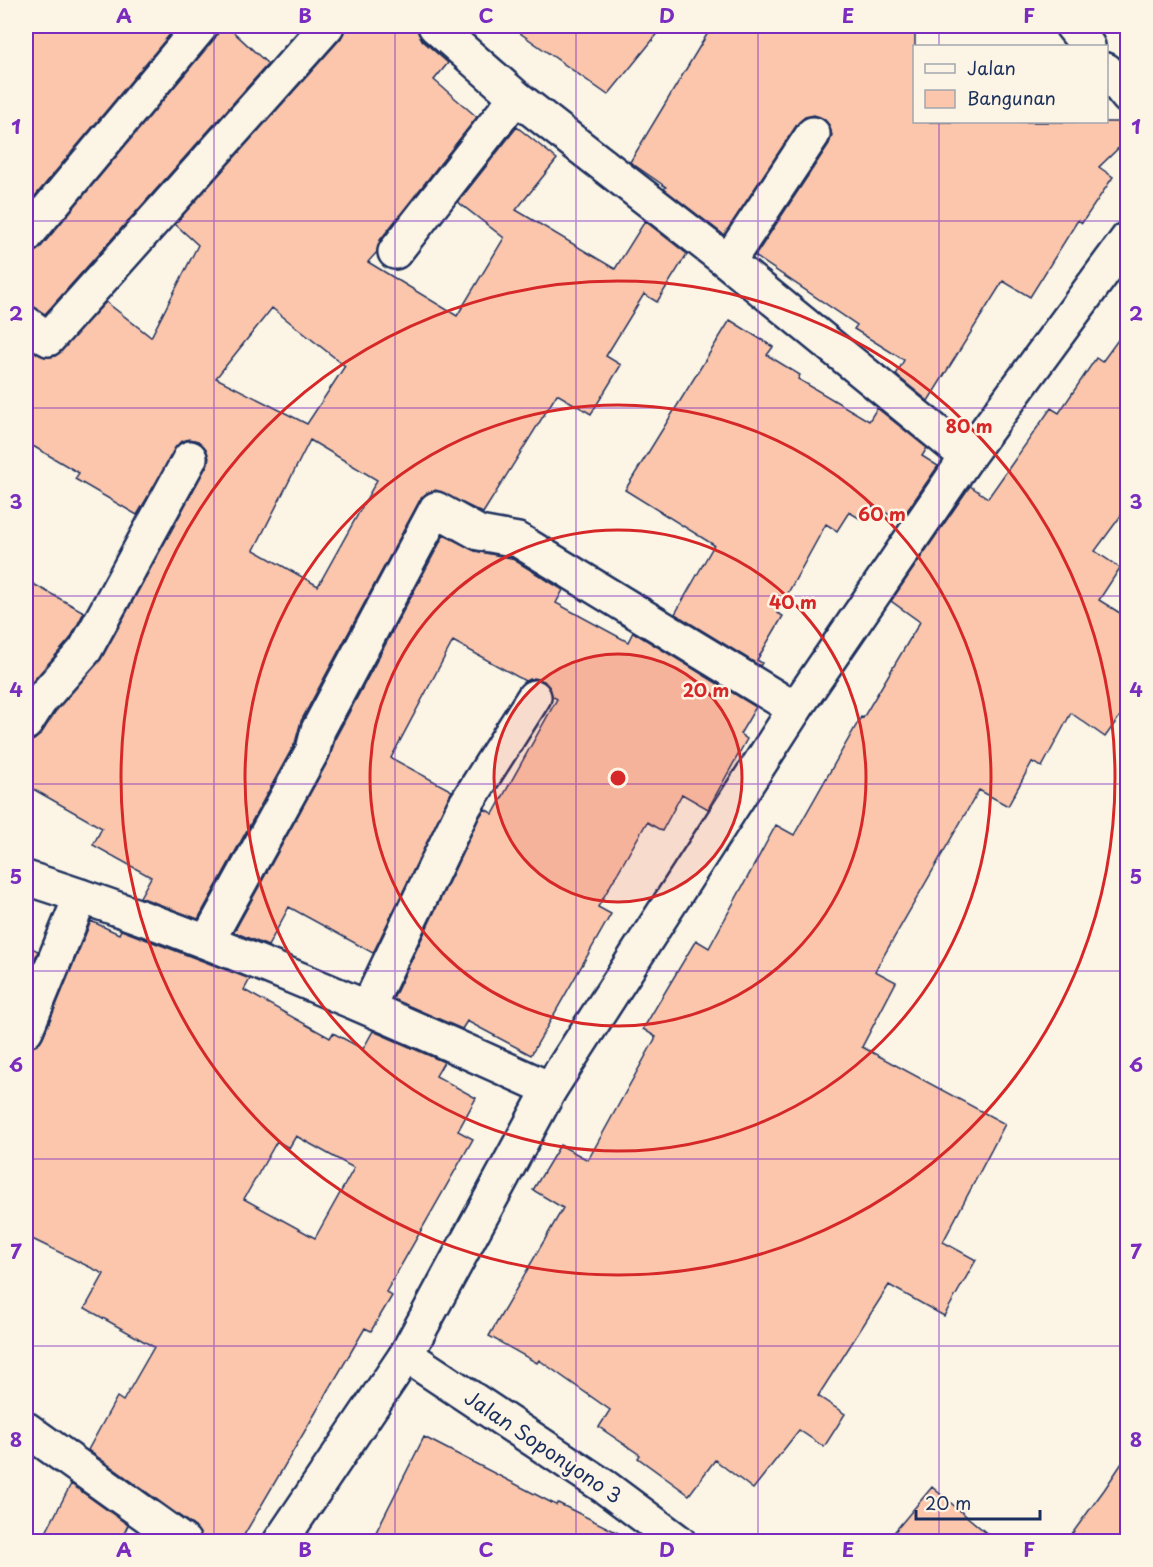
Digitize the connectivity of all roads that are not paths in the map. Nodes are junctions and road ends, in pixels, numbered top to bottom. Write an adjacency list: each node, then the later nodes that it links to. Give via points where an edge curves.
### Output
1 (201, 26): 10 (street)
2 (327, 26): 14 (street, via 48,339)
3 (435, 26): 7 (street)
4 (1072, 26): 5 (street)
5 (1087, 45)
6 (1108, 71): 8 (street)
7 (516, 97): 12 (street); 13 (street)
8 (1128, 97)
9 (813, 134): 13 (street)
10 (26, 236)
11 (1128, 238): 15 (street)
12 (395, 252)
13 (728, 262): 15 (street)
14 (26, 323)
15 (967, 457): 18 (street)
16 (190, 458): 19 (street, via 85,650)
17 (534, 697): 23 (street, via 464,807)
18 (795, 709): 22 (street, via 518,540 479,533 436,509 318,730 313,750); 25 (street)
19 (26, 723)
20 (26, 878): 21 (street)
21 (81, 896): 22 (street); 24 (street)
22 (207, 942): 23 (street)
23 (368, 1007): 25 (street)
24 (26, 1030)
25 (550, 1089): 26 (street)
26 (406, 1354): 29 (street); 30 (street, Jalan Soponyono 3, via 605,1487)
27 (26, 1429): 28 (street)
28 (184, 1542)
29 (280, 1542)
30 (679, 1542)

